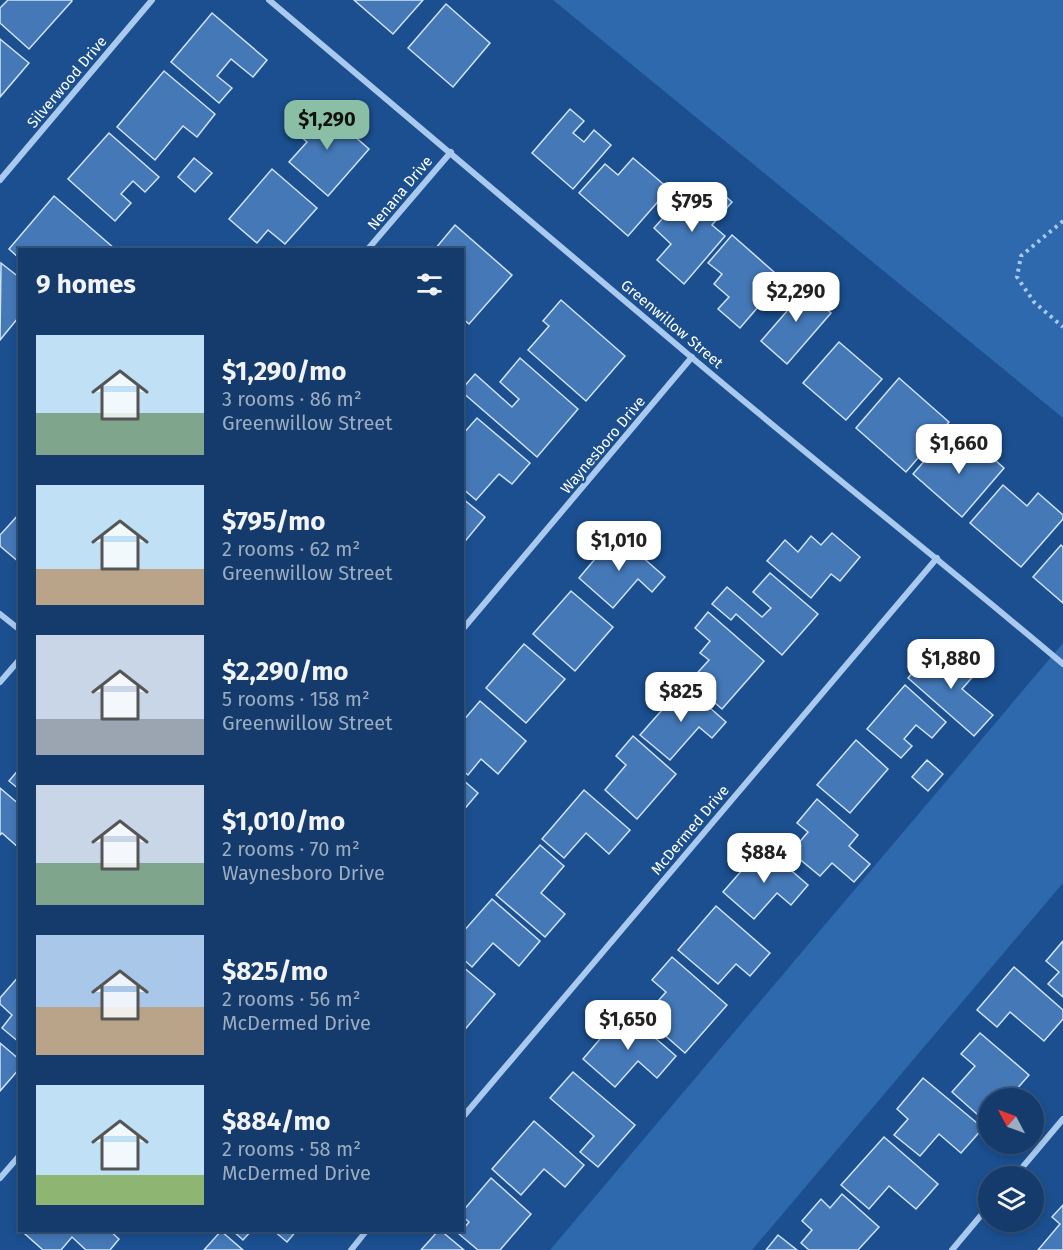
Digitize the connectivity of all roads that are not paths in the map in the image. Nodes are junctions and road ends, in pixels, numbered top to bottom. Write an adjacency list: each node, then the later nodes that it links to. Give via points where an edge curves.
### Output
1 (152, 0): 4 (street, Silverwood Drive)
2 (269, 0): 3 (street, Greenwillow Street)
3 (451, 152): 5 (street, Nenana Drive); 6 (street, Greenwillow Street)
4 (0, 180)
5 (369, 248)
6 (692, 357): 7 (street, Greenwillow Street); 10 (street, Waynesboro Drive)
7 (937, 558): 12 (street, Greenwillow Street); 14 (street, McDermed Drive)
8 (0, 614): 9 (street)
9 (18, 628)
10 (464, 628)
11 (18, 661): 13 (street)
12 (1063, 664)
13 (0, 682)
14 (464, 1116)
15 (1063, 1119): 17 (street)
16 (18, 1157): 18 (street)
17 (1023, 1166)
18 (0, 1178)
19 (978, 1219): 22 (street)
20 (366, 1232): 21 (street)
21 (351, 1250)
22 (952, 1250)

